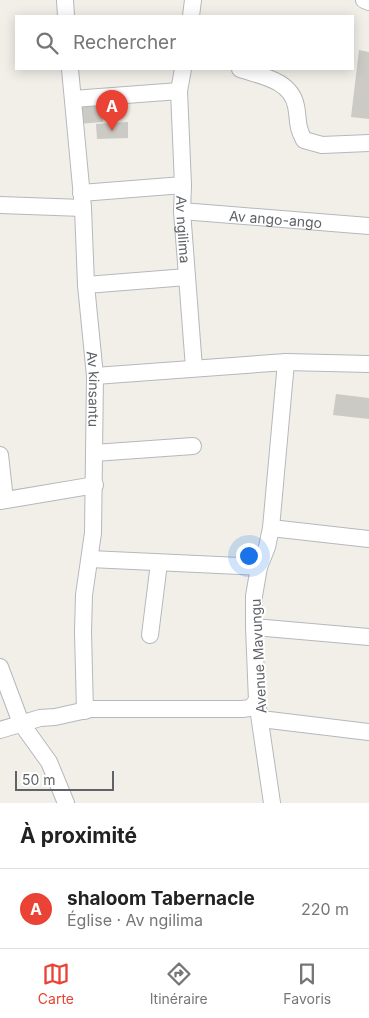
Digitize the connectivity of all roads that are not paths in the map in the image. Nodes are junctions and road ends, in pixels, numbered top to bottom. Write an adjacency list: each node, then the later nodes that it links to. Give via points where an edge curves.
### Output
1 (65, 0): 5 (street)
2 (194, 0): 6 (street)
3 (364, 0): 4 (street)
4 (369, 2)
5 (66, 15)
6 (191, 15)
7 (70, 70): 11 (street, Av kinsantu)
8 (183, 70): 10 (street, Av ngilima)
9 (243, 70): 12 (street, via 276,80 287,88 296,104 298,128 304,140 322,145)
10 (179, 91): 11 (street); 13 (street, Av ngilima)
11 (73, 98): 14 (street, Av kinsantu)
12 (369, 143)
13 (183, 185): 14 (street); 16 (street, Av ngilima)
14 (82, 200): 15 (street); 19 (street, Av kinsantu)
15 (0, 205)
16 (182, 211): 17 (street, Av ango-ango); 18 (street, Av ngilima)
17 (369, 226)
18 (187, 277): 19 (street); 22 (street, Av ngilima)
19 (86, 285): 23 (street, Av kinsantu)
20 (286, 362): 21 (street); 22 (street); 29 (street, Avenue Mavungu)
21 (369, 364)
22 (194, 368): 23 (street)
23 (95, 376): 25 (street, Av kinsantu)
24 (193, 446): 25 (street)
25 (94, 453): 27 (street, Av kinsantu)
26 (0, 455): 28 (street)
27 (95, 484): 28 (street); 31 (street, Av kinsantu)
28 (2, 501)
29 (271, 528): 30 (street); 33 (street, Avenue Mavungu)
30 (369, 539)
31 (90, 559): 32 (street); 39 (street, Av kinsantu, via 84,595)
32 (159, 563): 33 (street); 35 (street)
33 (259, 567): 34 (street, Avenue Mavungu, via 254,596)
34 (254, 627): 36 (street); 38 (street, Avenue Mavungu)
35 (150, 635)
36 (369, 637)
37 (0, 668): 41 (street)
38 (257, 701): 39 (street, via 250,708 242,709); 40 (street, Avenue Mavungu)
39 (85, 711): 41 (street)
40 (261, 720): 43 (street); 45 (street, Avenue Mavungu)
41 (21, 723): 42 (street); 44 (street, via 49,762)
42 (0, 730)
43 (369, 732)
44 (66, 803)
45 (272, 803)

